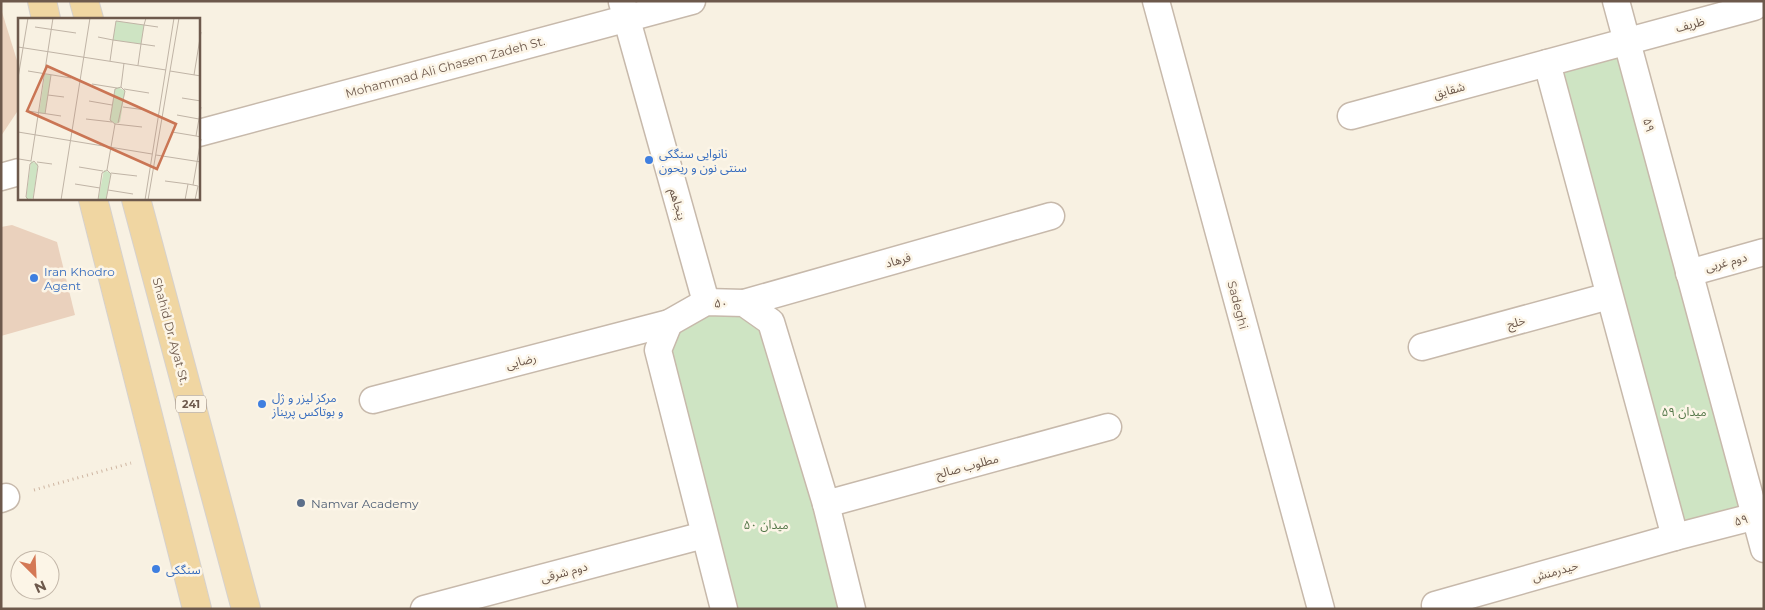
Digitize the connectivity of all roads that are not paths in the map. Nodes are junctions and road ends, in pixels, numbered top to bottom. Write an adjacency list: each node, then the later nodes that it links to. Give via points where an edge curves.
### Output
1 (42, 1): 8 (main road)
2 (84, 1): 9 (main road)
3 (692, 1): 7 (street, Mohammad Ali Ghasem Zadeh St.)
4 (1156, 1): 39 (street, Sadeghi)
5 (1616, 1): 10 (street, ۵۹)
6 (1754, 7): 10 (street, ظریف)
7 (624, 10): 13 (street, Mohammad Ali Ghasem Zadeh St.); 22 (street, پنجاهم)
8 (46, 18)
9 (88, 18)
10 (1626, 42): 11 (street); 20 (street, ۵۹)
11 (1547, 63): 12 (street, شقایق); 21 (street)
12 (1352, 116)
13 (200, 132)
14 (18, 172): 15 (street)
15 (1, 177)
16 (93, 200): 34 (main road)
17 (136, 200): 35 (main road, Shahid Dr. Ayat St. / 241)
18 (1051, 216): 23 (street, فرهاد)
19 (1764, 252): 20 (street, دوم غربی)
20 (1689, 273): 29 (street, ۵۹)
21 (1609, 296): 25 (street, خلج); 31 (street)
22 (706, 302): 23 (street, ۵۰); 24 (street, ۵۰)
23 (744, 303): 28 (street, ۵۰, via 771,322)
24 (669, 323): 26 (street, رضایی); 30 (street, via 658,350)
25 (1422, 347)
26 (373, 400)
27 (1108, 428): 28 (street, مطلوب صالح)
28 (826, 504): 38 (street, ۵۰)
29 (1759, 515): 31 (street, ۵۹); 32 (street)
30 (704, 535): 36 (street, دوم شرقی); 37 (street)
31 (1675, 537): 33 (street, حیدرمنش)
32 (1764, 549)
33 (1435, 606)
34 (196, 609)
35 (246, 609)
36 (424, 609)
37 (724, 609)
38 (852, 609)
39 (1320, 609)

